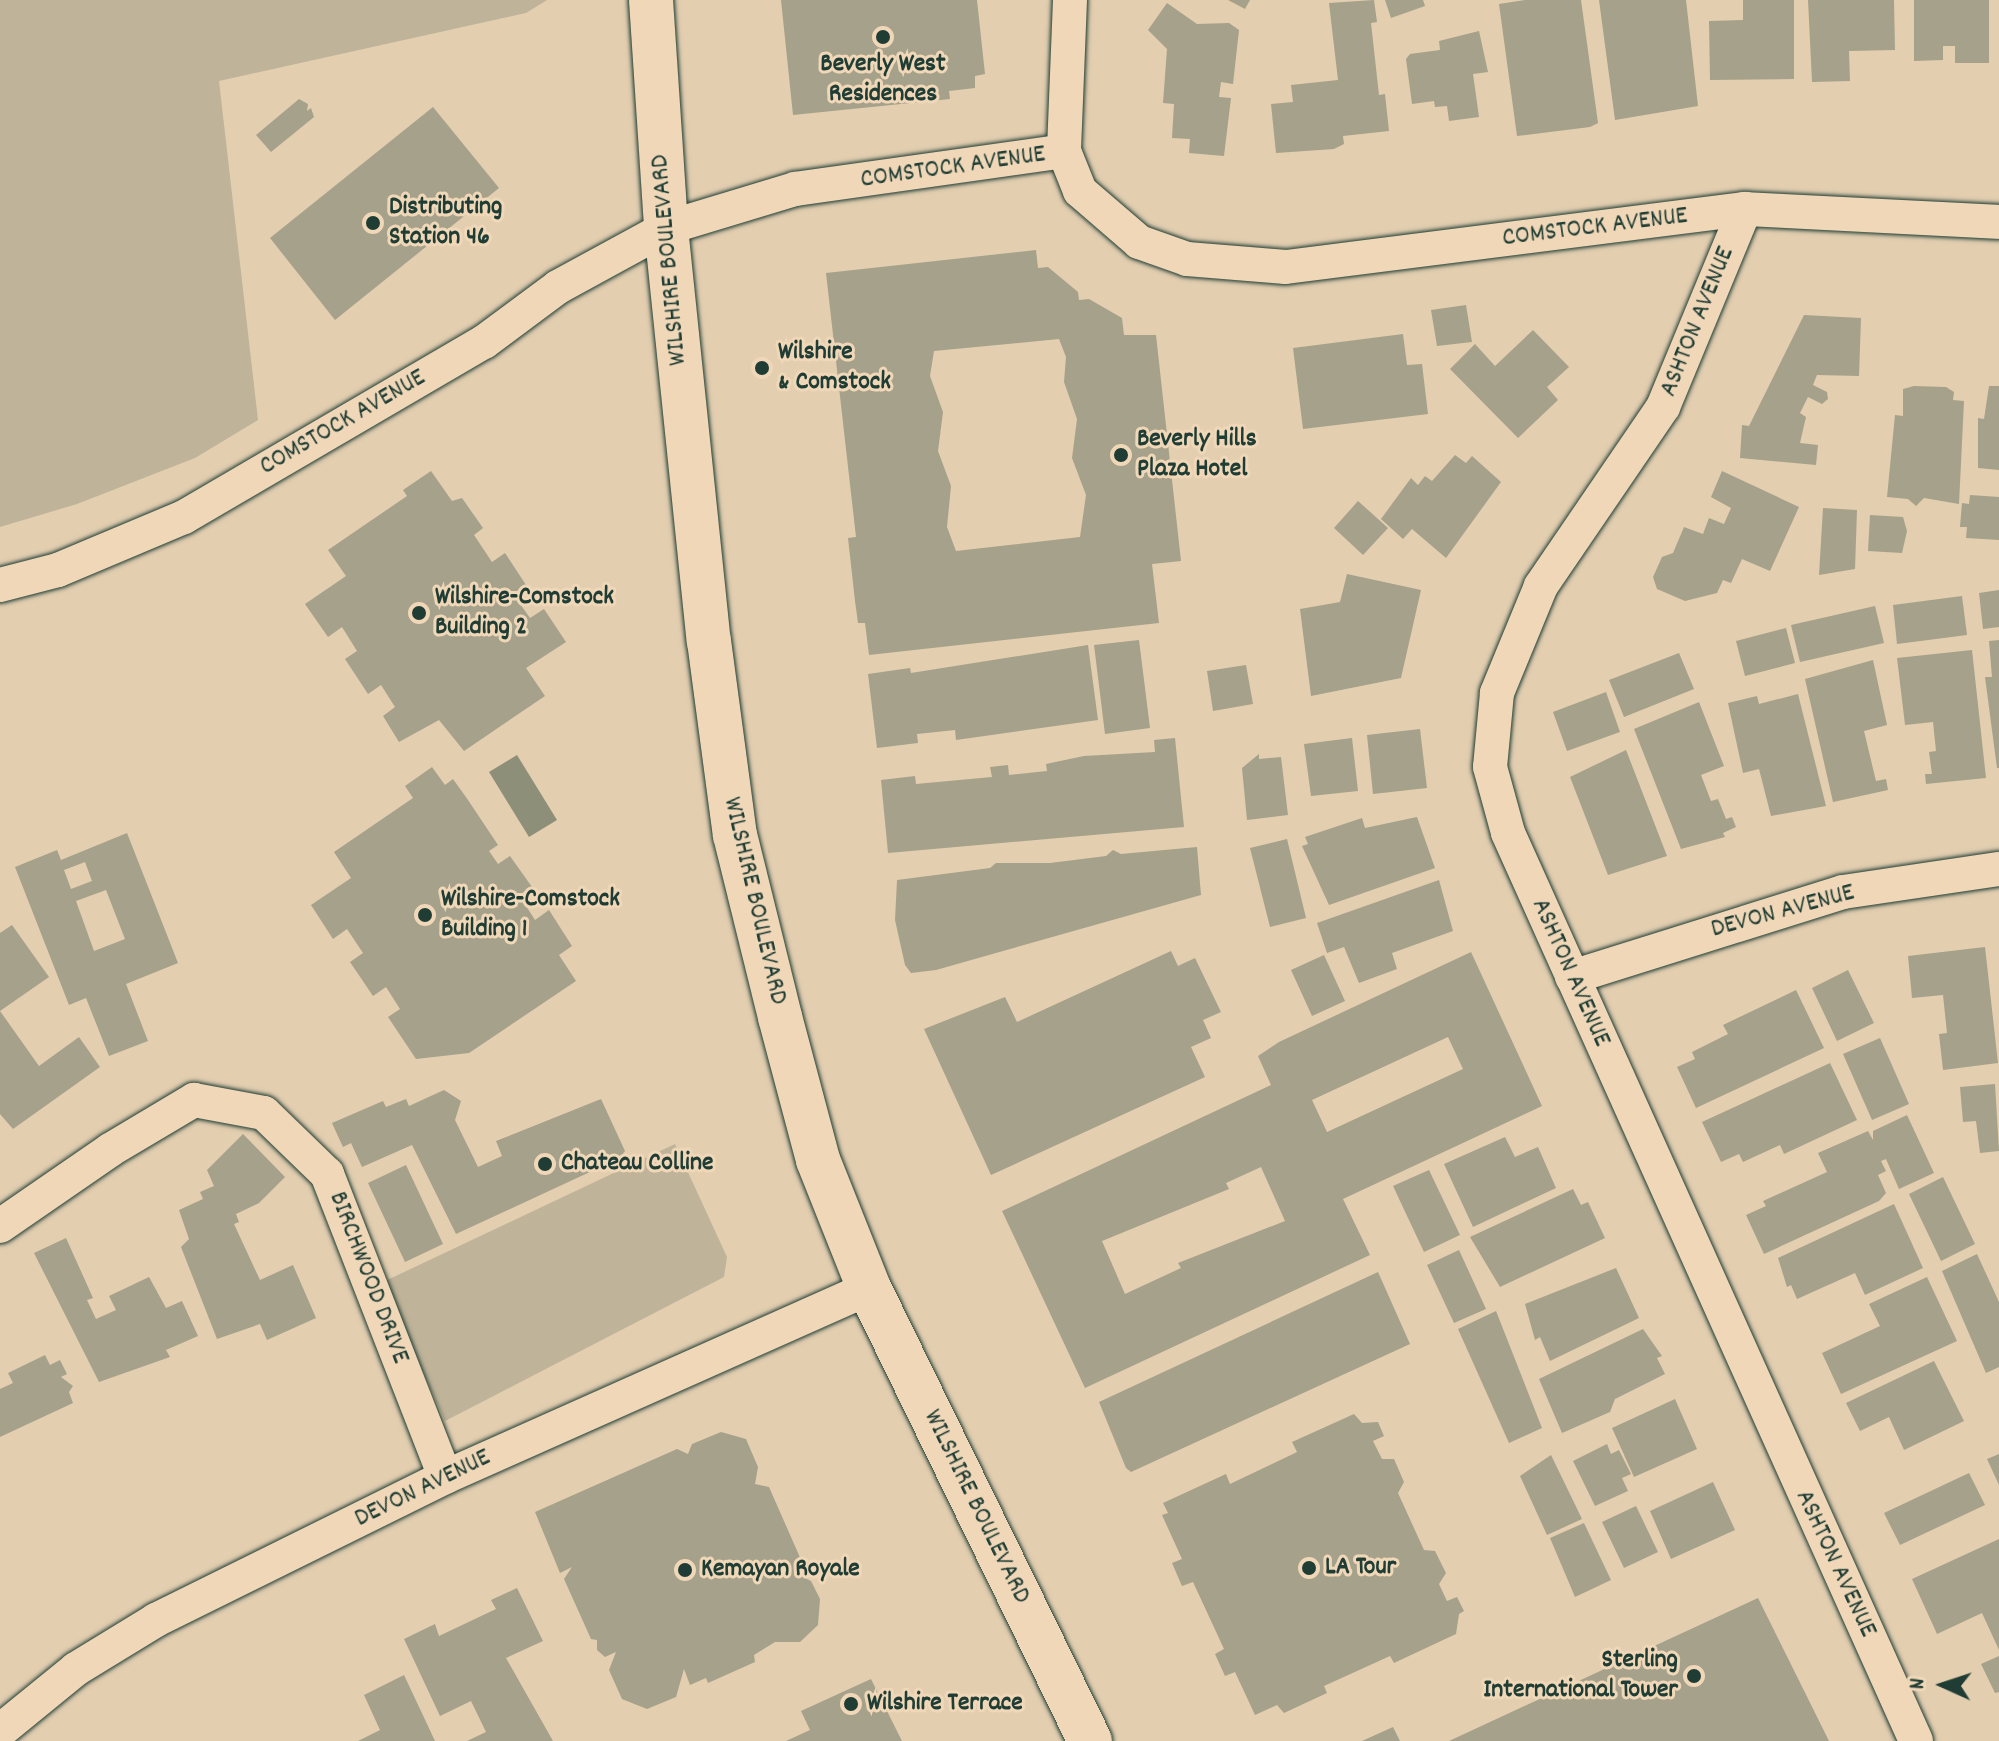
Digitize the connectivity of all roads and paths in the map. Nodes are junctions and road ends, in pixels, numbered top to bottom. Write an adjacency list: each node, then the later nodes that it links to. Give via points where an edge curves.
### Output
1 (651, 0): 6 (main road, WILSHIRE BOULEVARD)
2 (1070, 0): 3 (street)
3 (1064, 151): 4 (street, COMSTOCK AVENUE, via 1080,191 1139,242 1187,259 1238,267 1286,267); 6 (street, COMSTOCK AVENUE, via 795,189)
4 (1745, 209): 5 (street, COMSTOCK AVENUE); 9 (street, ASHTON AVENUE, via 1663,407 1541,586 1497,693 1494,780 1508,833)
5 (1999, 222)
6 (666, 228): 7 (street, COMSTOCK AVENUE, via 558,287 484,342 184,517 58,570); 11 (main road, WILSHIRE BOULEVARD, via 735,835 818,1160)
7 (0, 585)
8 (1999, 869): 9 (street, DEVON AVENUE, via 1843,892)
9 (1572, 977): 15 (street, ASHTON AVENUE)
10 (0, 1226): 12 (street, BIRCHWOOD DRIVE, via 194,1100 264,1113 327,1174)
11 (869, 1288): 12 (street, DEVON AVENUE); 14 (main road, WILSHIRE BOULEVARD)
12 (445, 1477): 13 (street, DEVON AVENUE, via 156,1620 76,1669)
13 (0, 1731)
14 (1090, 1741)
15 (1916, 1741)

